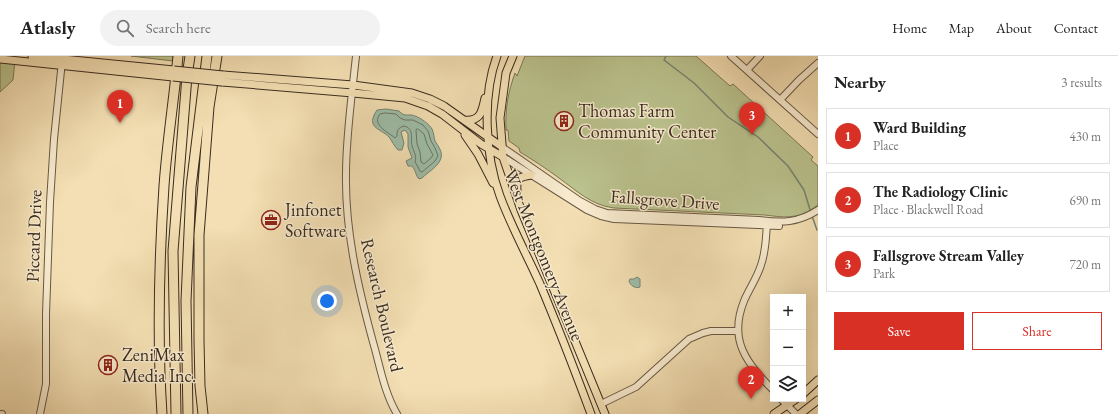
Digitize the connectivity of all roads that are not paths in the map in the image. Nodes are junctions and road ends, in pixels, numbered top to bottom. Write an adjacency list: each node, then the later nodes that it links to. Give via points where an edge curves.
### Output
1 (32, 56): 12 (main road)
2 (178, 56): 43 (highway, via 160,246 158,326)
3 (190, 56): 44 (highway, via 174,251)
4 (207, 56): 45 (highway, via 190,194 186,301)
5 (217, 56): 33 (highway, via 202,183 199,235)
6 (356, 56): 17 (street, Research Boulevard)
7 (497, 56): 16 (main road, West Montgomery Avenue)
8 (513, 56): 24 (main road, West Montgomery Avenue, via 506,74 502,99)
9 (731, 56): 14 (street)
10 (760, 56): 14 (street)
11 (0, 59): 12 (main road)
12 (62, 62): 15 (main road, bridge); 42 (street, Piccard Drive, via 50,202 46,384)
13 (818, 63): 19 (street)
14 (747, 70): 19 (street)
15 (222, 78): 17 (main road); 18 (main road)
16 (490, 80): 20 (main road, via 480,115 472,120); 23 (main road, West Montgomery Avenue)
17 (353, 85): 18 (street, Research Boulevard); 20 (main road, via 412,93 444,106)
18 (353, 93): 21 (main road, via 405,98 442,114); 48 (street, Research Boulevard, via 346,174 352,254 366,318 388,396)
19 (780, 100): 22 (street)
20 (464, 120): 23 (main road)
21 (455, 123): 25 (main road); 28 (main road, via 478,154)
22 (817, 131)
23 (488, 137): 24 (main road); 25 (main road, West Montgomery Avenue)
24 (502, 146): 26 (main road, West Montgomery Avenue); 31 (street, Fallsgrove Drive, via 580,201 607,213)
25 (489, 148): 26 (main road); 28 (main road, West Montgomery Avenue)
26 (503, 157): 27 (street, Fallsgrove Drive); 29 (main road, West Montgomery Avenue)
27 (531, 175): 29 (main road, via 516,182); 31 (street, Fallsgrove Drive, via 587,210 614,219)
28 (500, 195): 49 (main road, West Montgomery Avenue)
29 (517, 198): 40 (main road, West Montgomery Avenue)
30 (814, 215): 31 (street, Fallsgrove Drive, via 790,222)
31 (767, 224): 32 (street, via 764,255 756,279 744,301)
32 (738, 331): 35 (street, via 745,357 754,371); 40 (street, via 711,331 689,339 636,387)
33 (199, 340): 46 (highway); 47 (highway)
34 (818, 380): 36 (main road)
35 (770, 387)
36 (806, 391)
37 (818, 400): 53 (main road)
38 (784, 402): 41 (street)
39 (792, 402): 41 (main road)
40 (601, 404): 50 (main road, West Montgomery Avenue)
41 (788, 405): 51 (main road); 52 (street)
42 (40, 414)
43 (162, 414)
44 (176, 414)
45 (188, 414)
46 (196, 414)
47 (202, 414)
48 (397, 414)
49 (591, 414)
50 (605, 414)
51 (774, 414)
52 (796, 414)
53 (800, 414)

